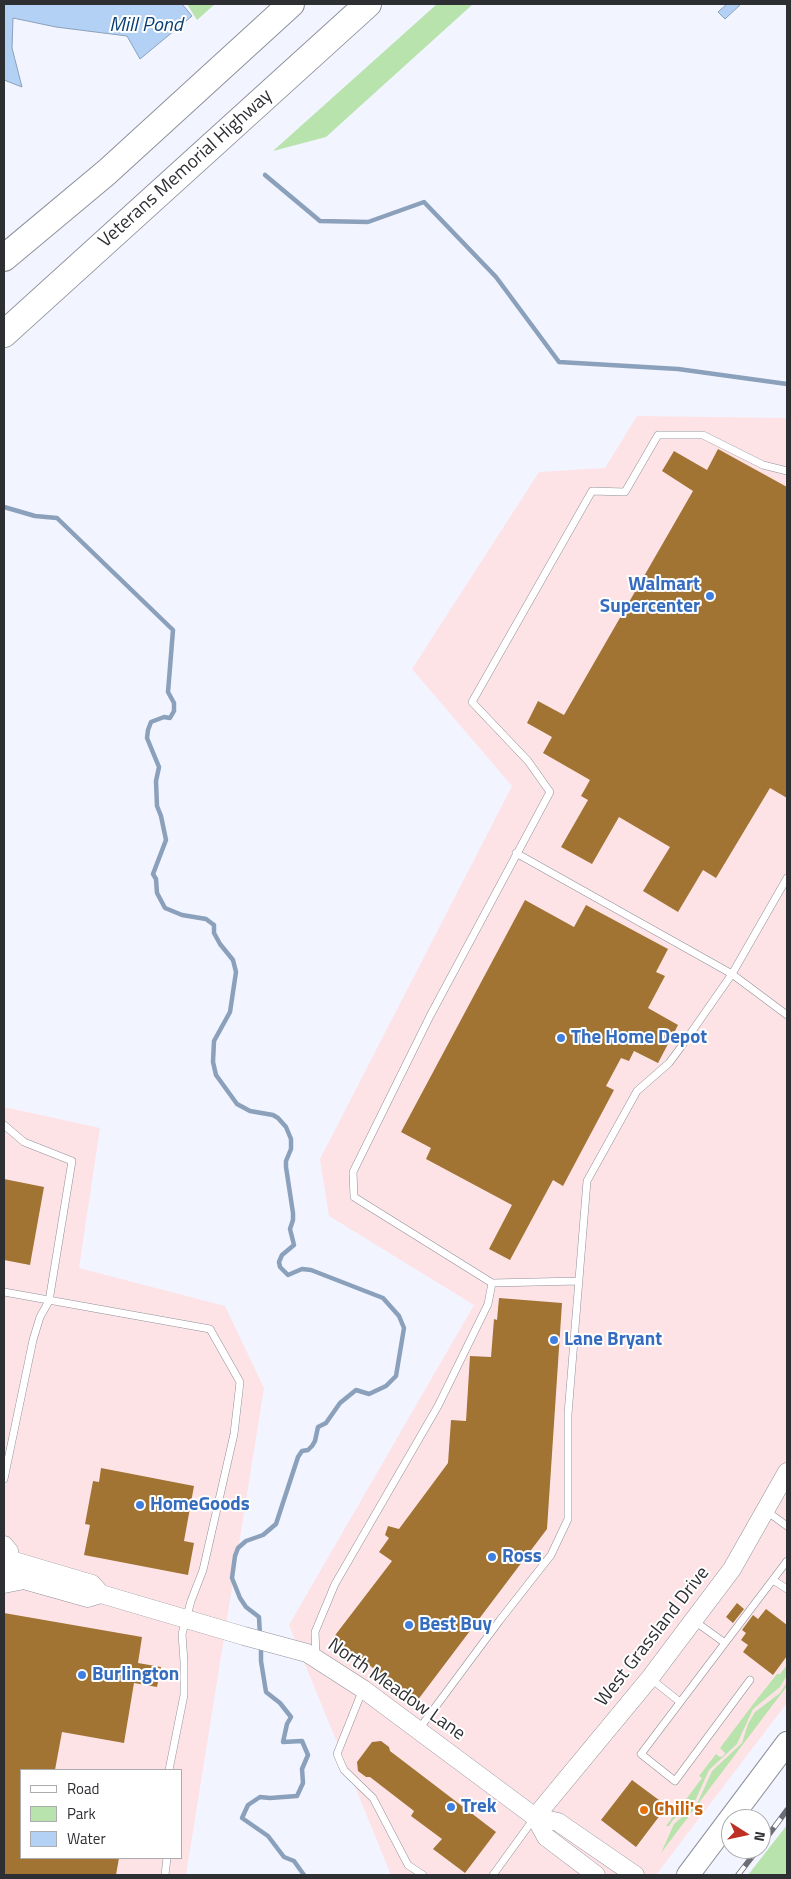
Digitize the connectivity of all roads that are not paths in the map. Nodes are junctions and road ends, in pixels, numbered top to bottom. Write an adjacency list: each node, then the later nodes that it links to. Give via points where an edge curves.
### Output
1 (291, 4): 3 (highway, via 107,172)
2 (368, 4): 4 (highway, Veterans Memorial Highway)
3 (4, 258)
4 (4, 334)
5 (787, 471): 6 (lane, via 763,465 703,435 658,435 625,492 592,491 472,702 528,761 550,792)
6 (516, 853): 8 (lane); 12 (lane, via 353,1172 354,1197)
7 (787, 878): 8 (lane)
8 (732, 974): 9 (lane); 11 (lane, via 669,1063 637,1091 587,1181)
9 (787, 1015)
10 (4, 1125): 14 (lane, via 24,1142 72,1160)
11 (579, 1281): 12 (lane); 33 (lane, via 568,1414 568,1519 551,1556)
12 (492, 1283): 28 (lane, via 488,1304 438,1406 335,1584 315,1632)
13 (4, 1292): 14 (lane)
14 (49, 1300): 16 (lane, via 33,1340); 25 (lane, via 210,1329 240,1382 234,1434 205,1561)
15 (787, 1472): 17 (street, West Grassland Drive)
16 (4, 1480)
17 (766, 1510): 18 (lane); 26 (street, West Grassland Drive, via 732,1569)
18 (787, 1526)
19 (8, 1552): 22 (street, via 11,1569); 24 (street, North Meadow Lane, via 92,1584)
20 (787, 1561): 21 (lane)
21 (773, 1580): 23 (lane); 27 (lane)
22 (4, 1583): 24 (street, North Meadow Lane, via 24,1580 88,1598)
23 (787, 1589)
24 (101, 1594): 25 (street, North Meadow Lane)
25 (186, 1618): 28 (street, North Meadow Lane); 35 (lane, via 182,1634 184,1695)
26 (693, 1620): 27 (lane); 29 (street, West Grassland Drive)
27 (725, 1643): 32 (lane)
28 (311, 1656): 31 (street, North Meadow Lane)
29 (650, 1678): 32 (lane); 36 (street, West Grassland Drive)
30 (750, 1680): 32 (lane, via 675,1781 641,1754)
31 (363, 1689): 33 (street, North Meadow Lane); 39 (lane, via 336,1754 344,1770 373,1798 408,1865)
32 (680, 1702)
33 (418, 1730): 36 (street, North Meadow Lane)
34 (787, 1743): 43 (main road)
35 (169, 1769)
36 (535, 1817): 40 (lane); 41 (street, North Meadow Lane, via 546,1836); 42 (street, North Meadow Lane, via 558,1822)
37 (167, 1859): 38 (lane)
38 (166, 1875)
39 (423, 1875)
40 (493, 1875)
41 (596, 1875)
42 (635, 1875)
43 (688, 1875)

